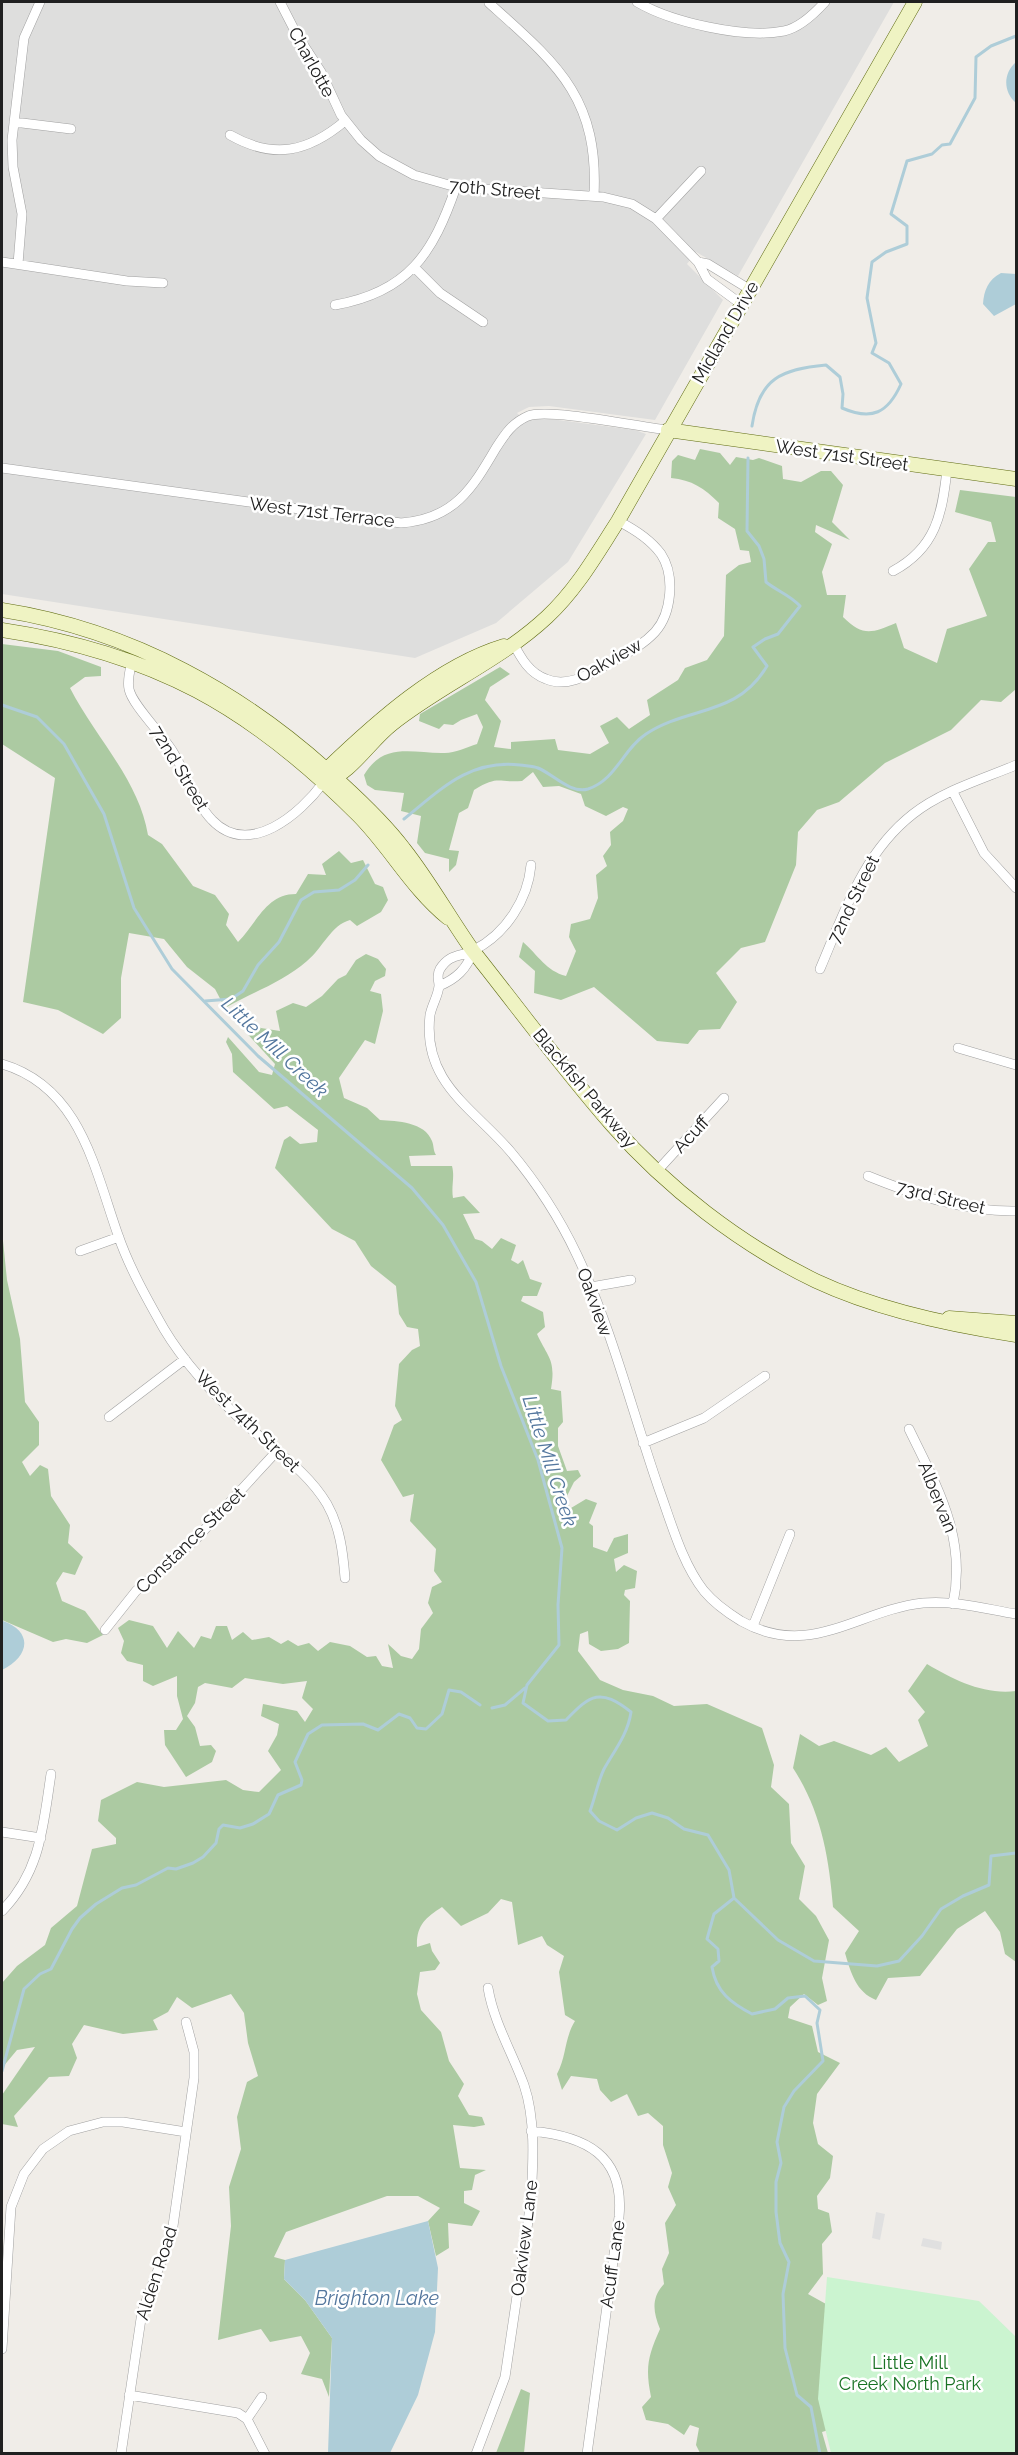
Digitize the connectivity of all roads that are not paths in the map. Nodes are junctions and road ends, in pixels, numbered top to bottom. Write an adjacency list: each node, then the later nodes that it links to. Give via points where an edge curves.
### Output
1 (40, 2): 8 (street, via 24,38)
2 (280, 2): 7 (street, Charlotte)
3 (637, 2): 4 (street, via 681,21 750,32 786,31)
4 (825, 2)
5 (915, 2): 20 (main road, Midland Drive)
6 (489, 3): 13 (street, via 549,58 580,104 593,144)
7 (345, 121): 10 (street, via 320,140 297,148 259,148); 12 (street, 70th Street, via 380,156 414,175)
8 (14, 122): 9 (street); 17 (street, via 11,153 22,214)
9 (71, 129)
10 (230, 135)
11 (701, 171): 14 (street)
12 (456, 187): 13 (street, 70th Street); 18 (street, via 441,230)
13 (594, 196): 14 (street, 70th Street, via 632,204)
14 (656, 219): 16 (street, 70th Street)
15 (2, 262): 17 (street)
16 (698, 262): 20 (street, 70th Street); 21 (street, 70th Street, via 707,279)
17 (18, 264): 19 (street)
18 (414, 267): 22 (street, via 365,298); 23 (street, via 446,298)
19 (163, 283)
20 (749, 289): 21 (main road, Midland Drive)
21 (741, 304): 24 (main road, Midland Drive)
22 (335, 305)
23 (483, 322)
24 (668, 430): 25 (street, West 71st Terrace, via 550,414 530,416 506,431 476,481 454,505 427,519 401,523); 26 (main road, West 71st Street); 28 (main road, Midland Drive)
25 (2, 468)
26 (947, 470): 27 (main road, West 71st Street); 29 (street, via 936,528 910,562)
27 (1017, 479)
28 (618, 521): 32 (main road, Midland Drive, via 567,597 546,619); 32 (street, Oakview, via 645,537 665,562 669,598 657,630 637,648 583,678 569,681 553,682 537,675)
29 (893, 571)
30 (2, 610): 35 (main road, Blackfish Parkway, via 96,632 195,675 270,722)
31 (2, 630): 33 (main road, Blackfish Parkway, via 55,638)
32 (513, 643): 35 (main road, Midland Drive, via 393,723)
33 (132, 661): 35 (main road, Blackfish Parkway, via 238,713); 35 (street, 72nd Street, via 131,696 166,740 206,813 218,826 234,832 263,833 292,816)
34 (1017, 765): 36 (street, 72nd Street)
35 (329, 777): 39 (main road, Blackfish Parkway, via 432,905 453,922)
36 (953, 792): 38 (street, via 984,853); 40 (street, 72nd Street, via 914,813 874,853)
37 (531, 865): 39 (street, Oakview, via 522,902)
38 (1017, 888)
39 (473, 951): 41 (street, Oakview, via 469,964 451,981); 41 (street, Oakview, via 456,954 440,968); 46 (main road, Blackfish Parkway, via 612,1126)
40 (820, 969)
41 (439, 986): 52 (street, Oakview, via 430,1013 430,1036 433,1059 442,1079 540,1189 555,1210)
42 (958, 1048): 44 (street)
43 (2, 1064): 49 (street, West 74th Street, via 40,1082 70,1112 92,1154)
44 (1017, 1065)
45 (724, 1098): 46 (street, Acuff)
46 (658, 1170): 53 (main road, Blackfish Parkway, via 736,1233 816,1281 882,1306)
47 (868, 1176): 48 (street, 73rd Street, via 955,1204)
48 (1017, 1211)
49 (118, 1237): 50 (street); 56 (street, West 74th Street, via 153,1310)
50 (80, 1251)
51 (631, 1280): 52 (street)
52 (591, 1287): 60 (street, Oakview)
53 (935, 1319): 54 (main road, Blackfish Parkway); 55 (main road, Blackfish Parkway)
54 (1017, 1323)
55 (1017, 1335)
56 (184, 1359): 58 (street); 61 (street, West 74th Street)
57 (765, 1376): 60 (street, via 704,1418)
58 (109, 1417)
59 (909, 1429): 64 (street, Albervan, via 952,1526 958,1566)
60 (643, 1443): 66 (street, Oakview, via 675,1534 705,1592 726,1612)
61 (278, 1451): 63 (street, West 74th Street, via 314,1485 328,1505 338,1528); 67 (street, Constance Street, via 195,1540 136,1591)
62 (790, 1534): 66 (street)
63 (345, 1578)
64 (953, 1604): 65 (street, Oakview); 66 (street, Oakview, via 904,1606 817,1634 796,1636)
65 (1017, 1614)
66 (753, 1626)
67 (105, 1630)
68 (51, 1774): 70 (street)
69 (2, 1832): 70 (street)
70 (41, 1838): 71 (street, via 22,1887)
71 (2, 1911)
72 (488, 1988): 74 (street, Oakview Lane, via 492,2012 524,2085)
73 (186, 2022): 75 (street, Alden Road, via 195,2063)
74 (531, 2131): 82 (street, Oakview Lane, via 531,2201 505,2378); 83 (street, Acuff Lane, via 584,2142 606,2162 619,2188 619,2217)
75 (186, 2132): 76 (street, via 103,2122 69,2131 43,2149 24,2174 11,2207); 77 (street, Alden Road, via 172,2233 145,2300)
76 (2, 2349)
77 (129, 2394): 79 (street, via 215,2408); 80 (street, Alden Road)
78 (262, 2397): 79 (street)
79 (247, 2419): 81 (street)
80 (121, 2454)
81 (265, 2454)
82 (476, 2454)
83 (587, 2454)

